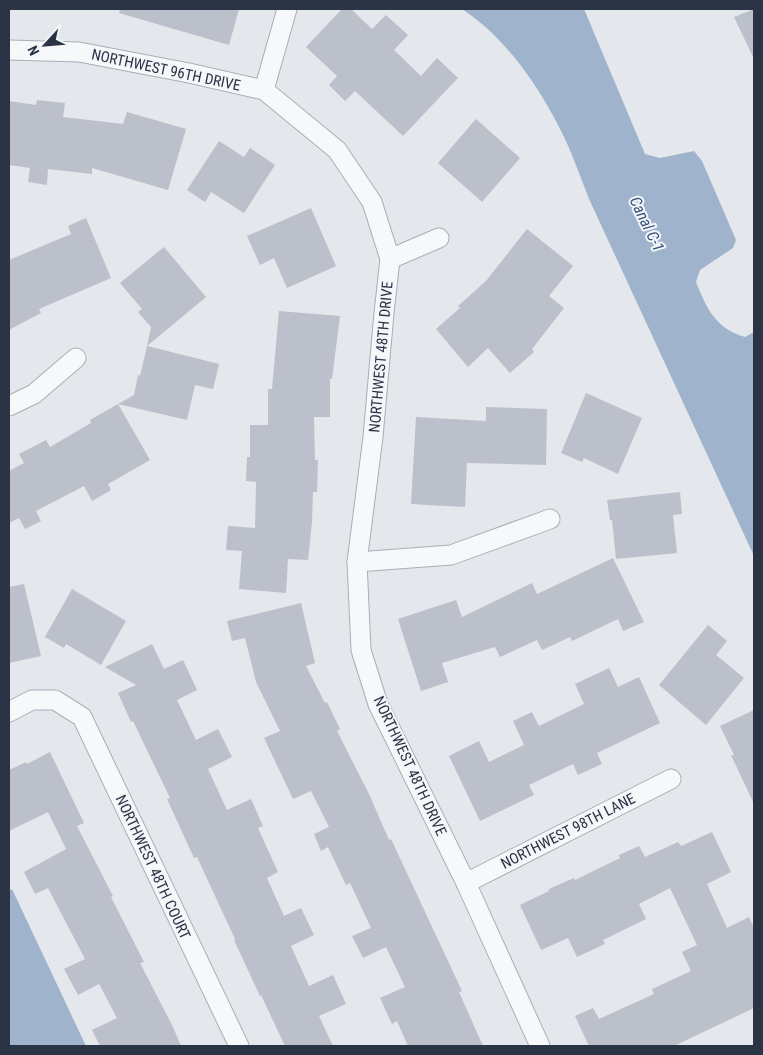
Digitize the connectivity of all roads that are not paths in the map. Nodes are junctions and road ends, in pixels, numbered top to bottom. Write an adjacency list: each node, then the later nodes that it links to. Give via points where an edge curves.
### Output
1 (287, 9): 3 (street)
2 (9, 50): 3 (street, NORTHWEST 96TH DRIVE, via 79,52)
3 (264, 90): 5 (street, NORTHWEST 48TH DRIVE, via 337,150 372,202)
4 (440, 238): 5 (street, NORTHWEST 48TH DRIVE)
5 (390, 259): 9 (street, NORTHWEST 48TH DRIVE, via 374,437)
6 (76, 358): 7 (street, via 34,394)
7 (9, 406)
8 (550, 519): 9 (street, via 452,554)
9 (357, 562): 12 (street, NORTHWEST 48TH DRIVE, via 361,650 378,704)
10 (9, 712): 13 (street, NORTHWEST 48TH COURT, via 32,700 55,700 82,717)
11 (671, 779): 12 (street, NORTHWEST 98TH LANE)
12 (466, 883): 14 (street, NORTHWEST 48TH DRIVE)
13 (239, 1046)
14 (540, 1046)

